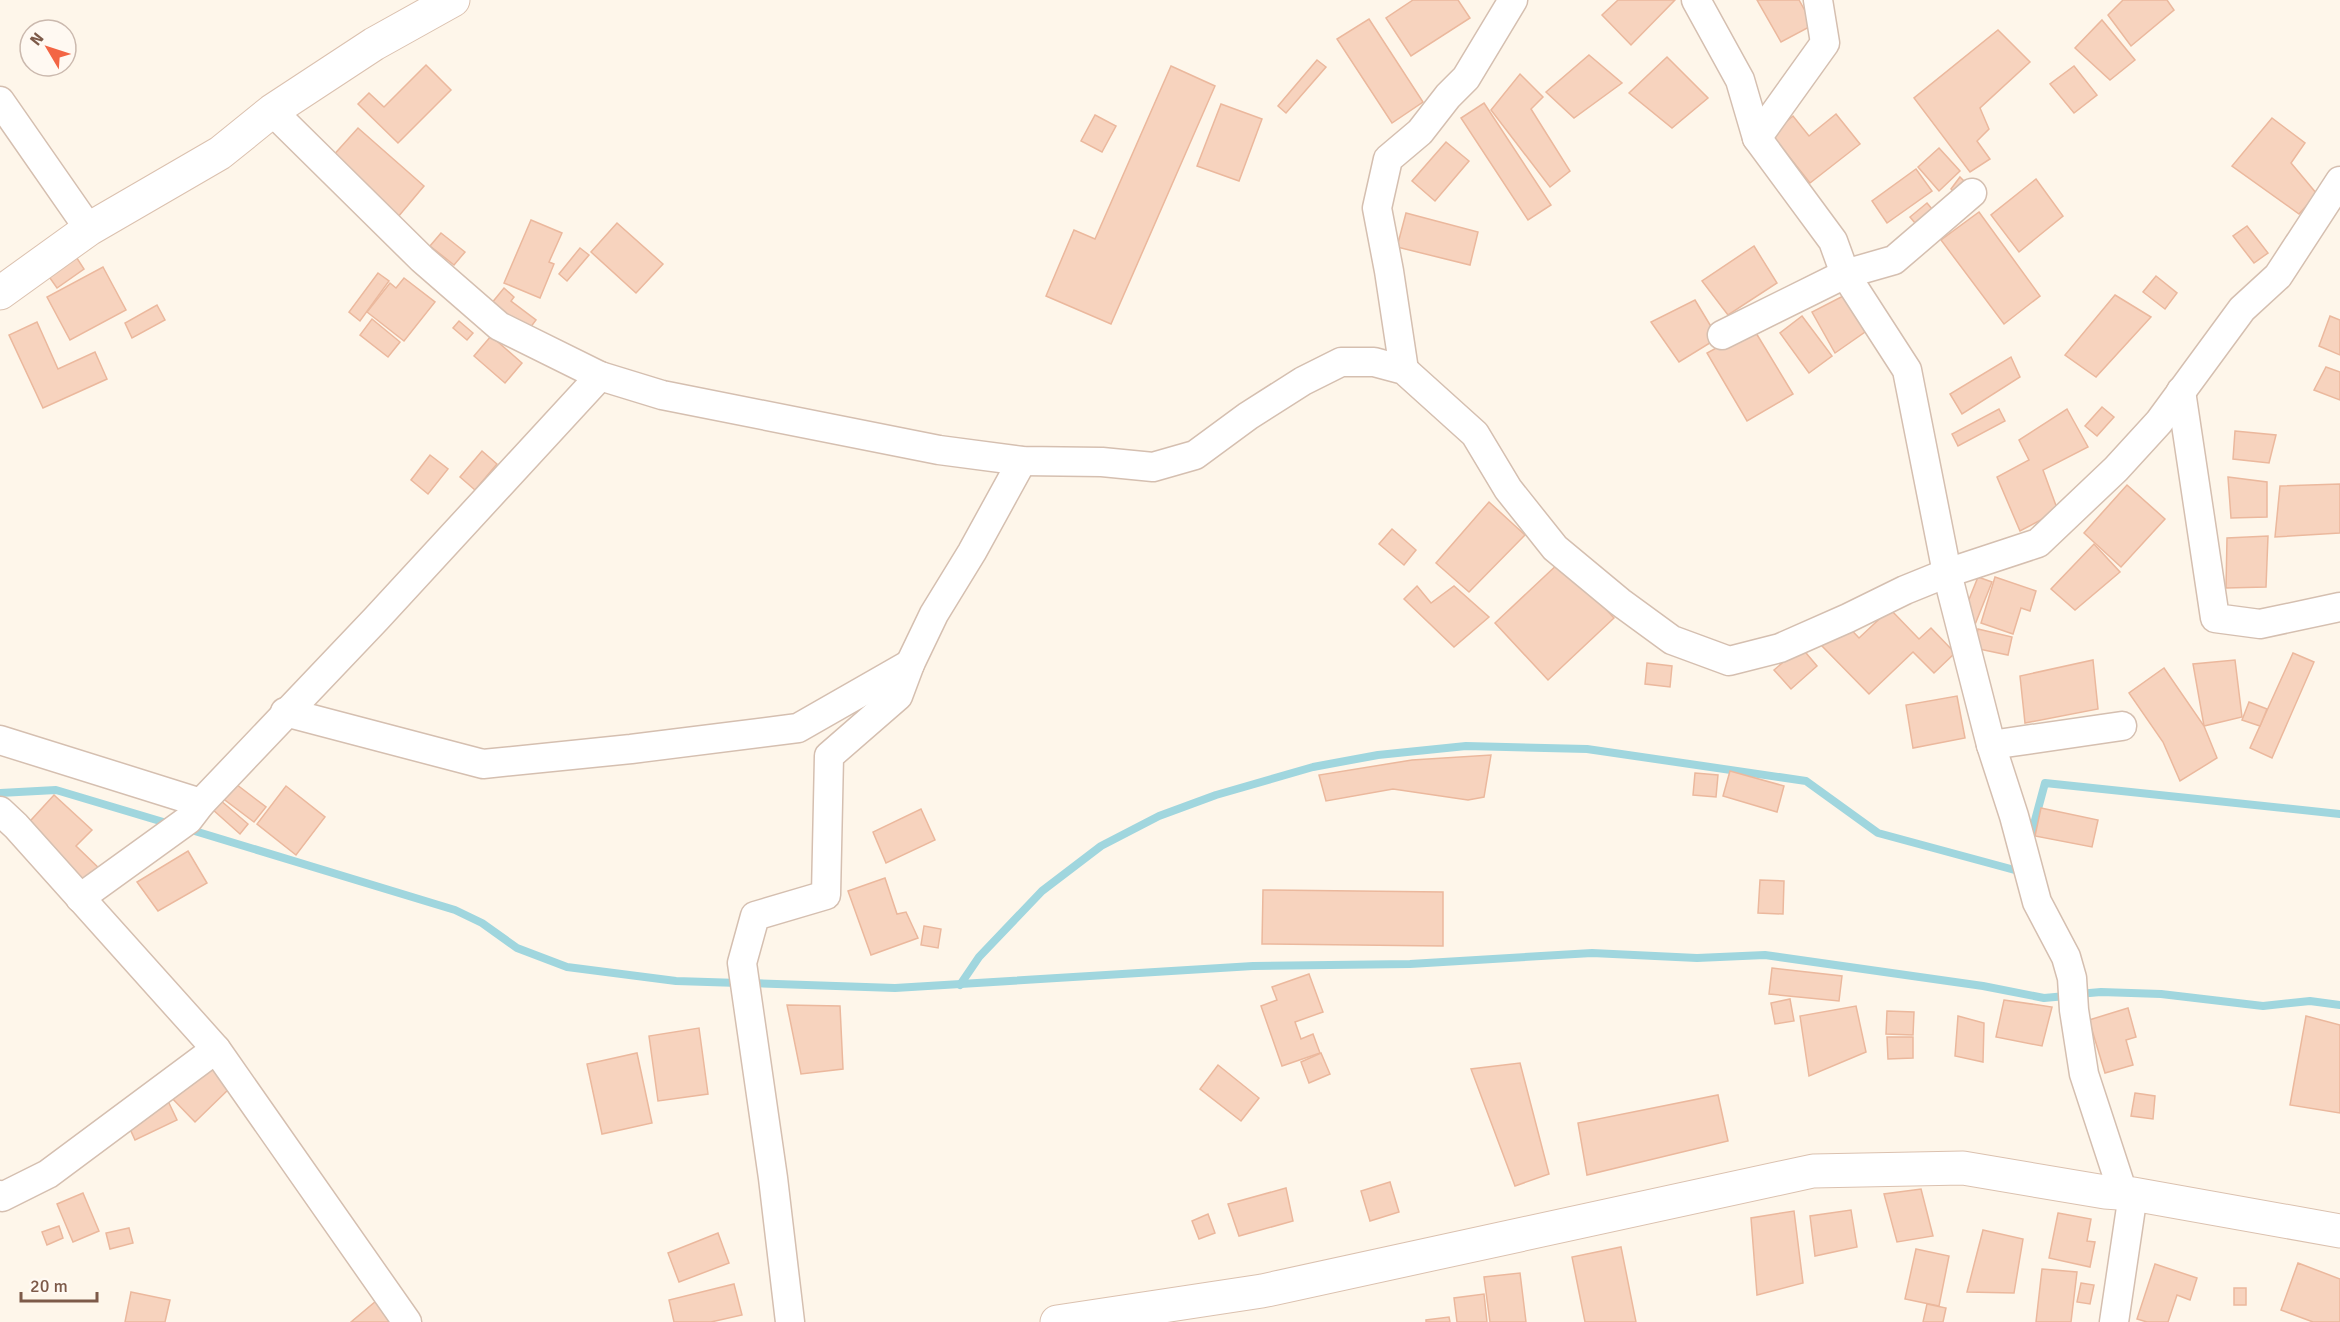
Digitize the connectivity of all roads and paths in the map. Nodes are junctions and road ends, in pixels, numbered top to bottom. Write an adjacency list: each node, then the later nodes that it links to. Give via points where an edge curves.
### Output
1 (453, 0): 6 (street, via 374,44)
2 (1513, 0): 14 (street, via 1466,78 1420,132 1388,159 1377,208)
3 (1696, 0): 7 (street, via 1740,80)
4 (1818, 0): 7 (street, via 1825,43)
5 (0, 101): 10 (street)
6 (272, 111): 10 (street, via 220,153); 15 (street, via 422,259 499,326)
7 (1757, 138): 11 (street, via 1833,241)
8 (2340, 181): 16 (street, via 2278,276 2242,309)
9 (1972, 193): 11 (street, via 1894,260)
10 (89, 230): 12 (street)
11 (1845, 274): 13 (street); 18 (street, via 1907,370)
12 (0, 293)
13 (1722, 335)
14 (1404, 370): 17 (street, via 1374,362 1341,362 1248,416 1195,455 1153,467); 18 (street, via 1475,434 1508,489 1555,548 1620,602 1681,644 1729,661 1780,648)
15 (600, 376): 17 (street, via 662,395 939,450); 21 (street)
16 (2181, 391): 18 (street, via 2159,423 2116,469 2038,543); 19 (street, via 2215,618 2260,624)
17 (1022, 461): 20 (street, via 933,614)
18 (1947, 573): 24 (street)
19 (2340, 607)
20 (910, 664): 21 (street, via 798,728 483,765); 33 (street, via 898,696 829,756 826,895 755,916 743,966)
21 (285, 712): 26 (street)
22 (2122, 726): 24 (street)
23 (0, 740): 26 (street)
24 (1991, 745): 29 (street, via 2037,902 2066,957 2084,1074)
25 (1, 812): 27 (street)
26 (194, 812): 27 (street)
27 (80, 898): 28 (street)
28 (216, 1049): 30 (street, via 48,1174); 32 (street)
29 (2128, 1194): 31 (street); 34 (street, via 1963,1168 1813,1171 1262,1291); 35 (street)
30 (0, 1195)
31 (2340, 1232)
32 (406, 1322)
33 (790, 1322)
34 (1057, 1322)
35 (2114, 1322)

